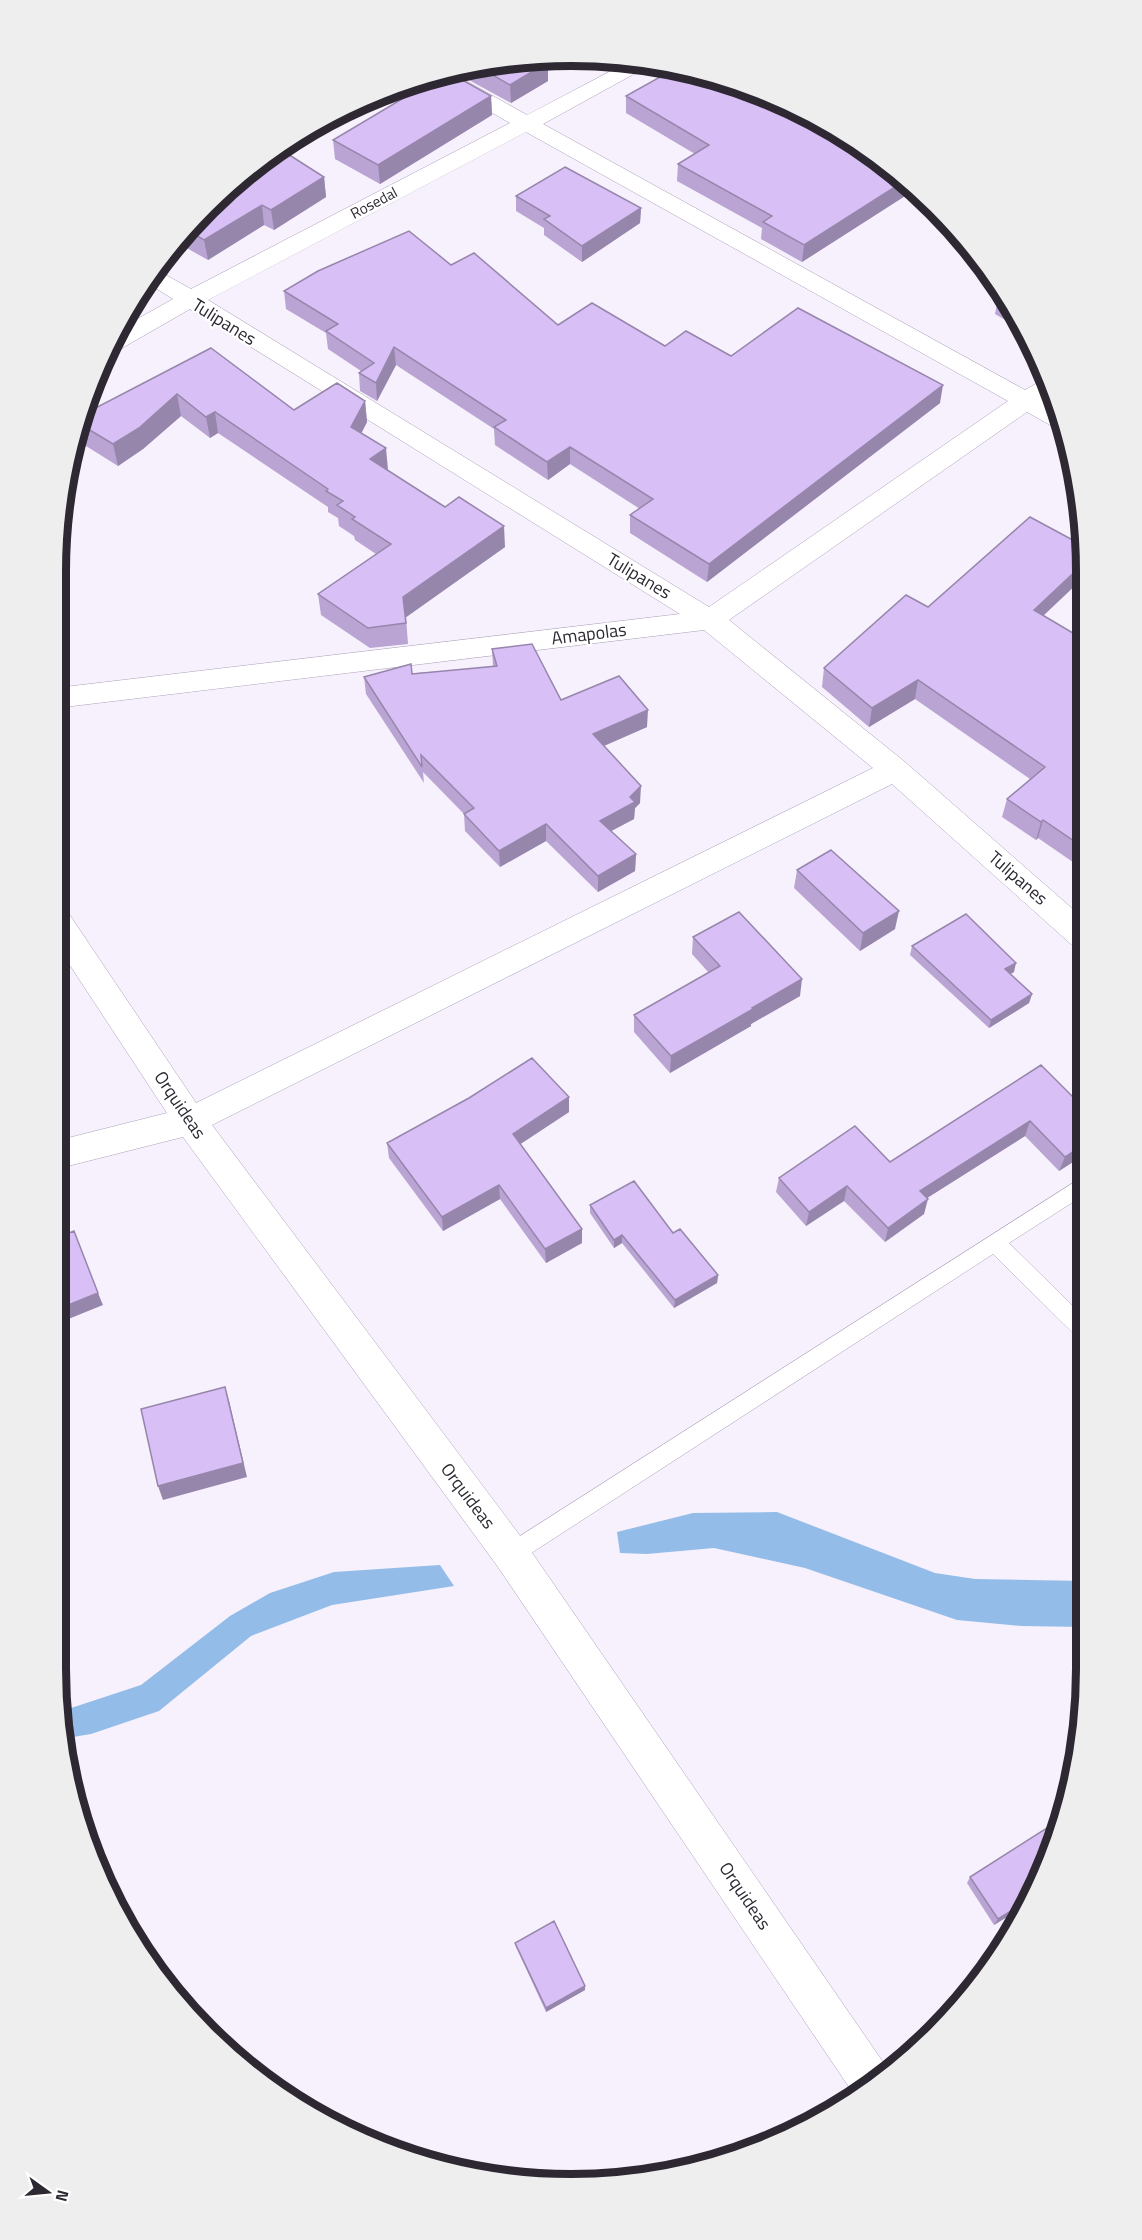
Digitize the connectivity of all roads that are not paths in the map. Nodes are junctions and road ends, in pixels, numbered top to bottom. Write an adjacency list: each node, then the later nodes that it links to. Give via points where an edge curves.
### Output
1 (630, 69): 3 (street, Rosedal)
2 (450, 81): 3 (street)
3 (528, 123): 5 (street, Rosedal); 8 (street)
4 (158, 280): 5 (street, Tulipanes)
5 (189, 300): 6 (street, Rosedal); 10 (street, Tulipanes)
6 (124, 337)
7 (1042, 390): 8 (street, Amapolas)
8 (1028, 401): 9 (street); 10 (street, Amapolas)
9 (1051, 414)
10 (710, 620): 11 (street, Amapolas); 12 (street, Tulipanes)
11 (66, 697)
12 (895, 770): 13 (street, Tulipanes); 15 (street)
13 (1076, 930)
14 (66, 934): 15 (street, Orquideas)
15 (190, 1121): 16 (street); 20 (street, Orquideas)
16 (66, 1152)
17 (1076, 1189): 18 (lane)
18 (994, 1242): 19 (lane); 20 (lane)
19 (1076, 1322)
20 (511, 1554): 21 (street, Orquideas)
21 (868, 2077)

